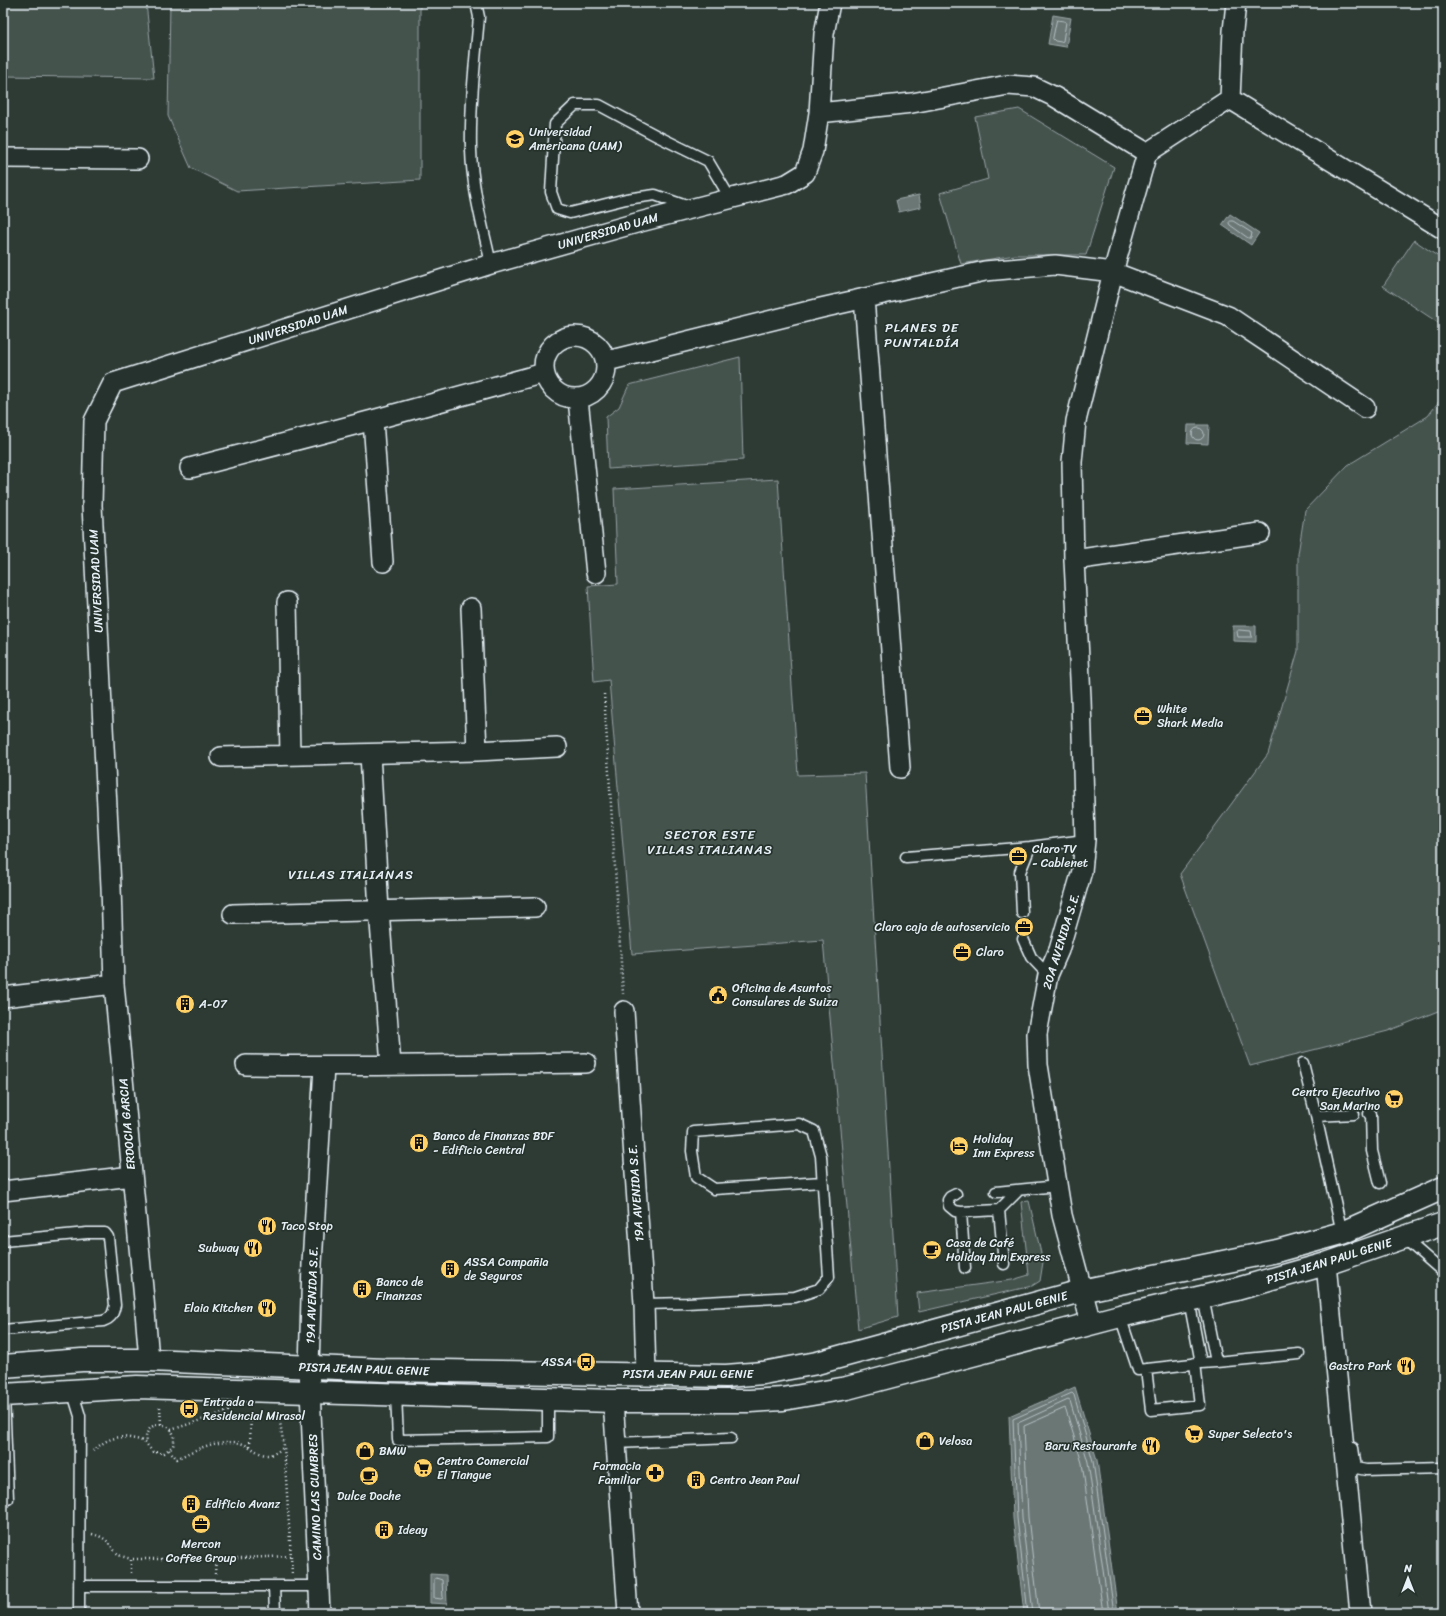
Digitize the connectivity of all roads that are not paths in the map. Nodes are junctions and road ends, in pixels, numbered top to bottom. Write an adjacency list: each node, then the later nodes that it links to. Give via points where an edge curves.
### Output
1 (476, 3): 12 (lane, via 479,17 471,104 471,152 476,194)
2 (830, 3): 5 (street, UNIVERSIDAD UAM, via 824,34)
3 (1236, 3): 4 (street)
4 (1230, 99): 6 (street); 11 (street)
5 (818, 114): 6 (street, via 912,103 1008,85 1034,87); 9 (street, UNIVERSIDAD UAM, via 813,151 805,173 787,184)
6 (1147, 153): 13 (street, 20A AVENIDA S.E.)
7 (3, 158): 8 (street)
8 (138, 159)
9 (730, 198): 10 (street, UNIVERSIDAD UAM); 10 (lane, via 708,161 599,105 575,105 555,124 551,192 557,209 570,213 626,199 655,195)
10 (692, 208): 12 (street, UNIVERSIDAD UAM)
11 (1443, 228)
12 (491, 264): 36 (street, UNIVERSIDAD UAM, via 113,383 94,421 92,505)
13 (1113, 272): 14 (street, via 1055,265 985,271); 18 (street, via 1228,316); 22 (street, 20A AVENIDA S.E., via 1076,421 1072,462)
14 (864, 298): 15 (street); 32 (street)
15 (606, 361): 16 (street, via 602,350 595,342 575,336 564,338 547,352); 17 (street, via 604,382 598,390)
16 (544, 373): 17 (street, via 550,387 562,397); 19 (street)
17 (578, 399): 24 (street)
18 (1365, 408)
19 (373, 420): 20 (street); 23 (street)
20 (190, 468)
21 (1260, 533): 22 (street)
22 (1074, 560): 33 (street, 20A AVENIDA S.E.)
23 (384, 562)
24 (596, 573)
25 (287, 602): 30 (street)
26 (471, 608): 28 (street)
27 (557, 747): 28 (street)
28 (477, 751): 29 (street)
29 (370, 754): 30 (street); 38 (street)
30 (290, 755): 31 (street)
31 (221, 758)
32 (900, 768)
33 (1085, 840): 34 (lane); 42 (street, 20A AVENIDA S.E., via 1082,871 1059,950)
34 (1030, 847): 35 (lane); 40 (lane, via 1020,872)
35 (906, 857)
36 (111, 887): 43 (street, ERDOCIA GARCIA)
37 (535, 907): 38 (street)
38 (379, 910): 39 (street); 49 (street)
39 (233, 914)
40 (1022, 914)
41 (1024, 939): 42 (lane, via 1030,957)
42 (1048, 975): 57 (street, 20A AVENIDA S.E., via 1037,1034 1038,1065)
43 (114, 984): 44 (street); 54 (street, ERDOCIA GARCIA)
44 (3, 997)
45 (624, 1011): 75 (street, 19A AVENIDA S.E.)
46 (586, 1063): 49 (street)
47 (1303, 1063): 53 (lane)
48 (246, 1065): 50 (street)
49 (391, 1065): 50 (street)
50 (324, 1067): 86 (street, 19A AVENIDA S.E., via 312,1263)
51 (1354, 1114): 53 (lane)
52 (1369, 1114): 56 (lane, via 1372,1151)
53 (1316, 1116): 66 (lane)
54 (132, 1176): 59 (street); 80 (street, ERDOCIA GARCIA)
55 (822, 1182): 55 (lane, via 820,1156 814,1131 799,1124 693,1132 692,1151 696,1177 714,1189); 75 (lane, via 829,1277 819,1290 795,1297)
56 (1380, 1183)
57 (1058, 1186): 60 (lane); 73 (street, 20A AVENIDA S.E., via 1062,1215)
58 (1443, 1188): 66 (main road, PISTA JEAN PAUL GENIE)
59 (3, 1191)
60 (1018, 1191): 61 (lane); 63 (lane)
61 (996, 1192)
62 (956, 1194): 64 (lane, via 948,1200 949,1206)
63 (999, 1210): 64 (lane); 70 (lane)
64 (961, 1212): 71 (lane)
65 (1443, 1224): 67 (main road, PISTA JEAN PAUL GENIE)
66 (1342, 1233): 73 (main road, PISTA JEAN PAUL GENIE, via 1277,1251)
67 (1403, 1238): 69 (main road, PISTA JEAN PAUL GENIE); 72 (lane)
68 (3, 1241): 78 (lane, via 105,1233 108,1237 115,1305 114,1313 103,1321)
69 (1330, 1263): 74 (main road, PISTA JEAN PAUL GENIE); 96 (lane, via 1356,1468); 105 (street)
70 (1004, 1264)
71 (965, 1268)
72 (1443, 1272)
73 (1081, 1292): 77 (street, 20A AVENIDA S.E.); 85 (main road, PISTA JEAN PAUL GENIE, via 817,1363 763,1373)
74 (1196, 1298): 76 (main road, PISTA JEAN PAUL GENIE); 81 (lane); 82 (lane)
75 (644, 1304): 85 (street, 19A AVENIDA S.E.)
76 (1120, 1316): 77 (main road, PISTA JEAN PAUL GENIE); 84 (lane, via 1138,1370)
77 (1091, 1323): 90 (main road, PISTA JEAN PAUL GENIE, via 847,1388)
78 (3, 1330)
79 (1299, 1354): 81 (lane)
80 (149, 1360): 83 (main road, PISTA JEAN PAUL GENIE, via 82,1360); 86 (main road, PISTA JEAN PAUL GENIE)
81 (1216, 1362): 82 (lane)
82 (1198, 1363): 84 (lane); 84 (lane, via 1200,1405 1151,1410)
83 (3, 1366)
84 (1146, 1369)
85 (646, 1375): 86 (main road, PISTA JEAN PAUL GENIE, via 482,1372 444,1380 326,1380 316,1383); 90 (main road, via 652,1386 659,1389 771,1389); 91 (main road, via 639,1385 632,1389 542,1389)
86 (310, 1380): 87 (main road, PISTA JEAN PAUL GENIE); 88 (main road, PISTA JEAN PAUL GENIE); 100 (street, CAMINO LAS CUMBRES)
87 (72, 1390): 89 (main road, PISTA JEAN PAUL GENIE); 98 (lane, via 80,1416)
88 (396, 1394): 91 (main road, PISTA JEAN PAUL GENIE); 92 (lane, via 398,1440 548,1437)
89 (4, 1395): 97 (lane, via 8,1499)
90 (808, 1395): 93 (main road, PISTA JEAN PAUL GENIE, via 755,1401)
91 (511, 1397): 92 (main road, PISTA JEAN PAUL GENIE)
92 (548, 1398): 93 (main road, PISTA JEAN PAUL GENIE)
93 (613, 1401): 95 (street)
94 (731, 1438): 95 (lane)
95 (616, 1443): 104 (street)
96 (1443, 1468)
97 (3, 1499)
98 (79, 1586): 99 (lane); 101 (lane)
99 (274, 1586): 100 (lane); 102 (lane)
100 (318, 1586): 103 (street, CAMINO LAS CUMBRES)
101 (79, 1613)
102 (275, 1613)
103 (320, 1613)
104 (628, 1613)
105 (1360, 1613)

